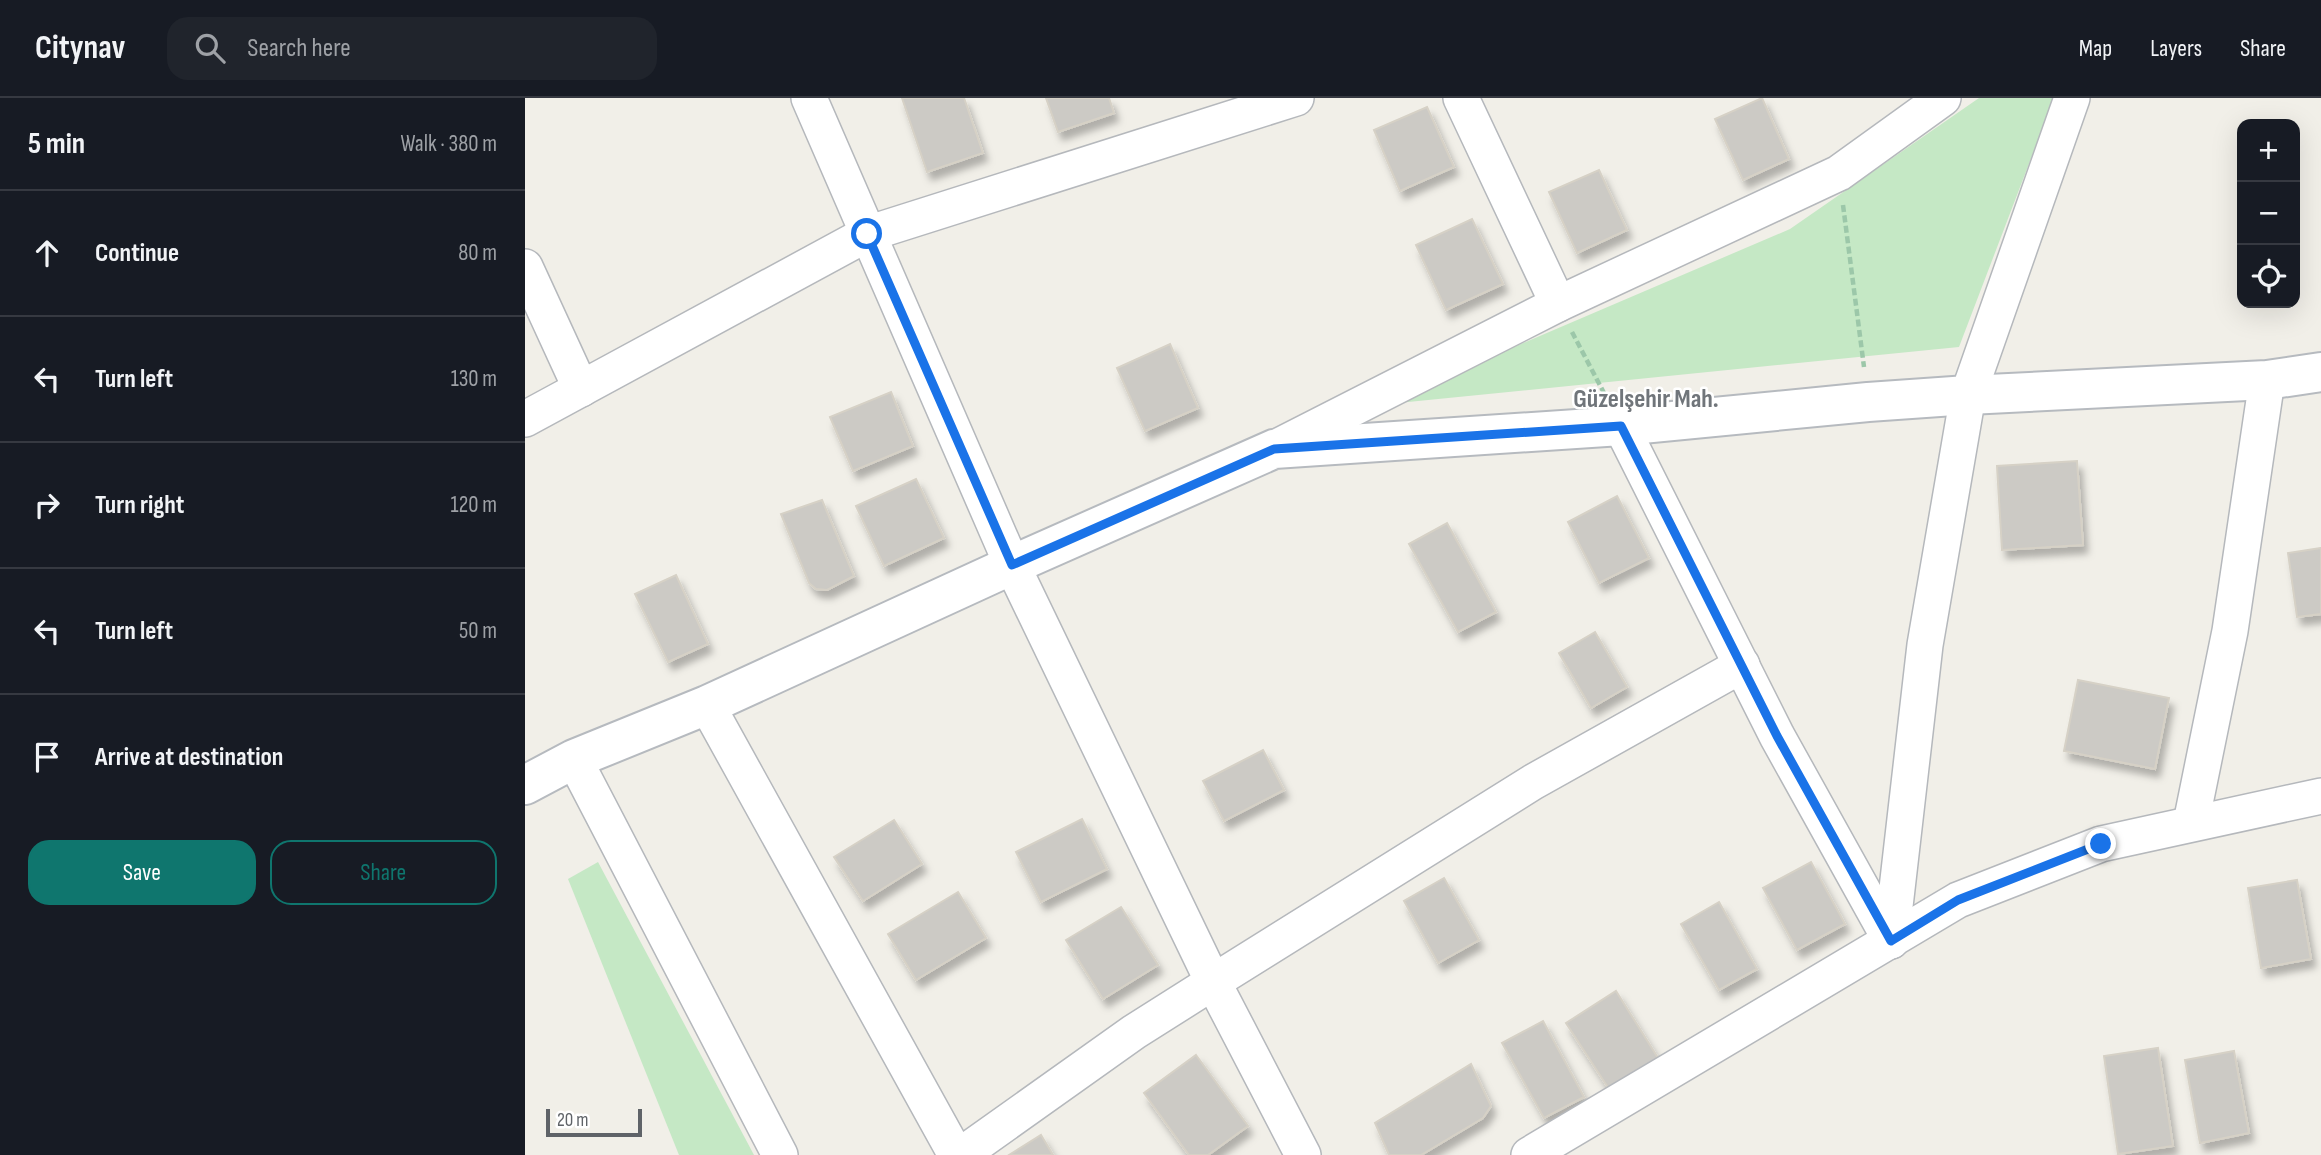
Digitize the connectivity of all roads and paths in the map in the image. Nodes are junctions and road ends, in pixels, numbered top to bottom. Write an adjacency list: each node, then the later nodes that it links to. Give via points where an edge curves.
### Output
1 (809, 98): 7 (street)
2 (1296, 98): 7 (street)
3 (1461, 98): 9 (street)
4 (1943, 98): 6 (street)
5 (2073, 98): 13 (street)
6 (1839, 173): 9 (street); 14 (path)
7 (867, 234): 12 (street); 18 (street)
8 (525, 267): 12 (street)
9 (1557, 304): 16 (path); 17 (street)
10 (2321, 372): 11 (street)
11 (2267, 380): 13 (street); 24 (street, via 2230,631)
12 (581, 389): 15 (street)
13 (1968, 395): 14 (street); 25 (street, via 1925,645)
14 (1868, 402): 16 (street)
15 (525, 419)
16 (1621, 426): 17 (street); 19 (street)
17 (1274, 449): 18 (street)
18 (1012, 565): 20 (street); 26 (street)
19 (1742, 665): 25 (street); 26 (street, via 1532,782)
20 (707, 705): 21 (street); 28 (street)
21 (574, 759): 22 (street); 27 (street)
22 (525, 785)
23 (2321, 796): 24 (street)
24 (2191, 823): 25 (street, via 2101,844 1958,900)
25 (1891, 941): 30 (street)
26 (1213, 982): 28 (street); 29 (street)
27 (780, 1155)
28 (958, 1155)
29 (1303, 1155)
30 (1529, 1155)

